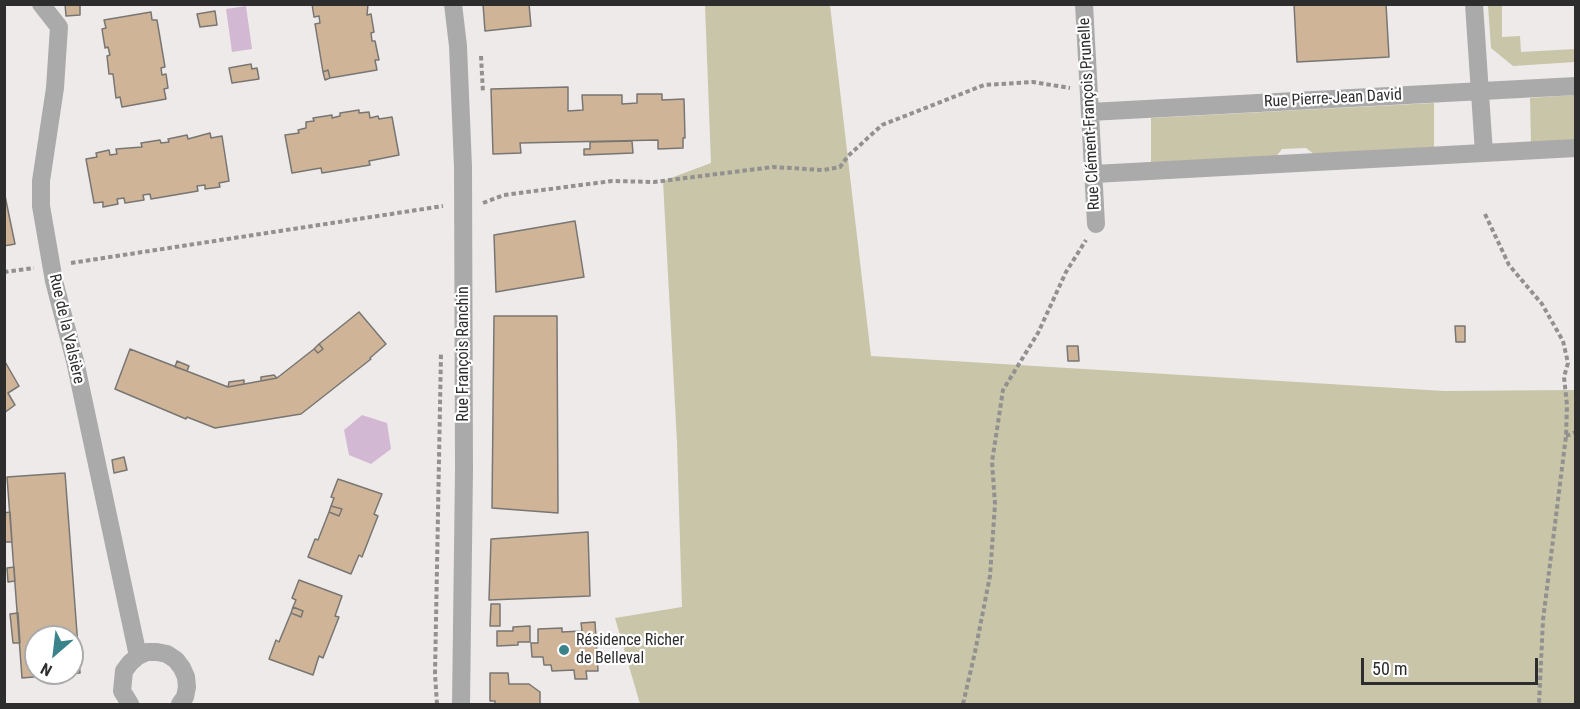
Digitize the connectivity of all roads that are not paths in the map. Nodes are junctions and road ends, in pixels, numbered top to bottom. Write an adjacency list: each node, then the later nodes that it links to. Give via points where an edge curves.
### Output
1 (41, 4): 12 (street, Rue de la Valsière, via 59,27 41,206)
2 (453, 4): 15 (street, Rue François Ranchin, via 464,203)
3 (1084, 4): 7 (street, Rue Clément-François Prunelle)
4 (1474, 4): 6 (street)
5 (1575, 86): 6 (street, Rue Pierre-Jean David)
6 (1479, 92): 7 (street, Rue Pierre-Jean David); 9 (street)
7 (1090, 112): 10 (street, Rue Clément-François Prunelle)
8 (1575, 148): 9 (street)
9 (1484, 153): 10 (street)
10 (1094, 174): 11 (street, Rue Clément-François Prunelle)
11 (1096, 224)
12 (138, 656): 13 (street, via 124,671 122,681 122,692); 14 (street, via 147,652 167,654 183,668 187,687)
13 (130, 705)
14 (180, 705)
15 (461, 705)

